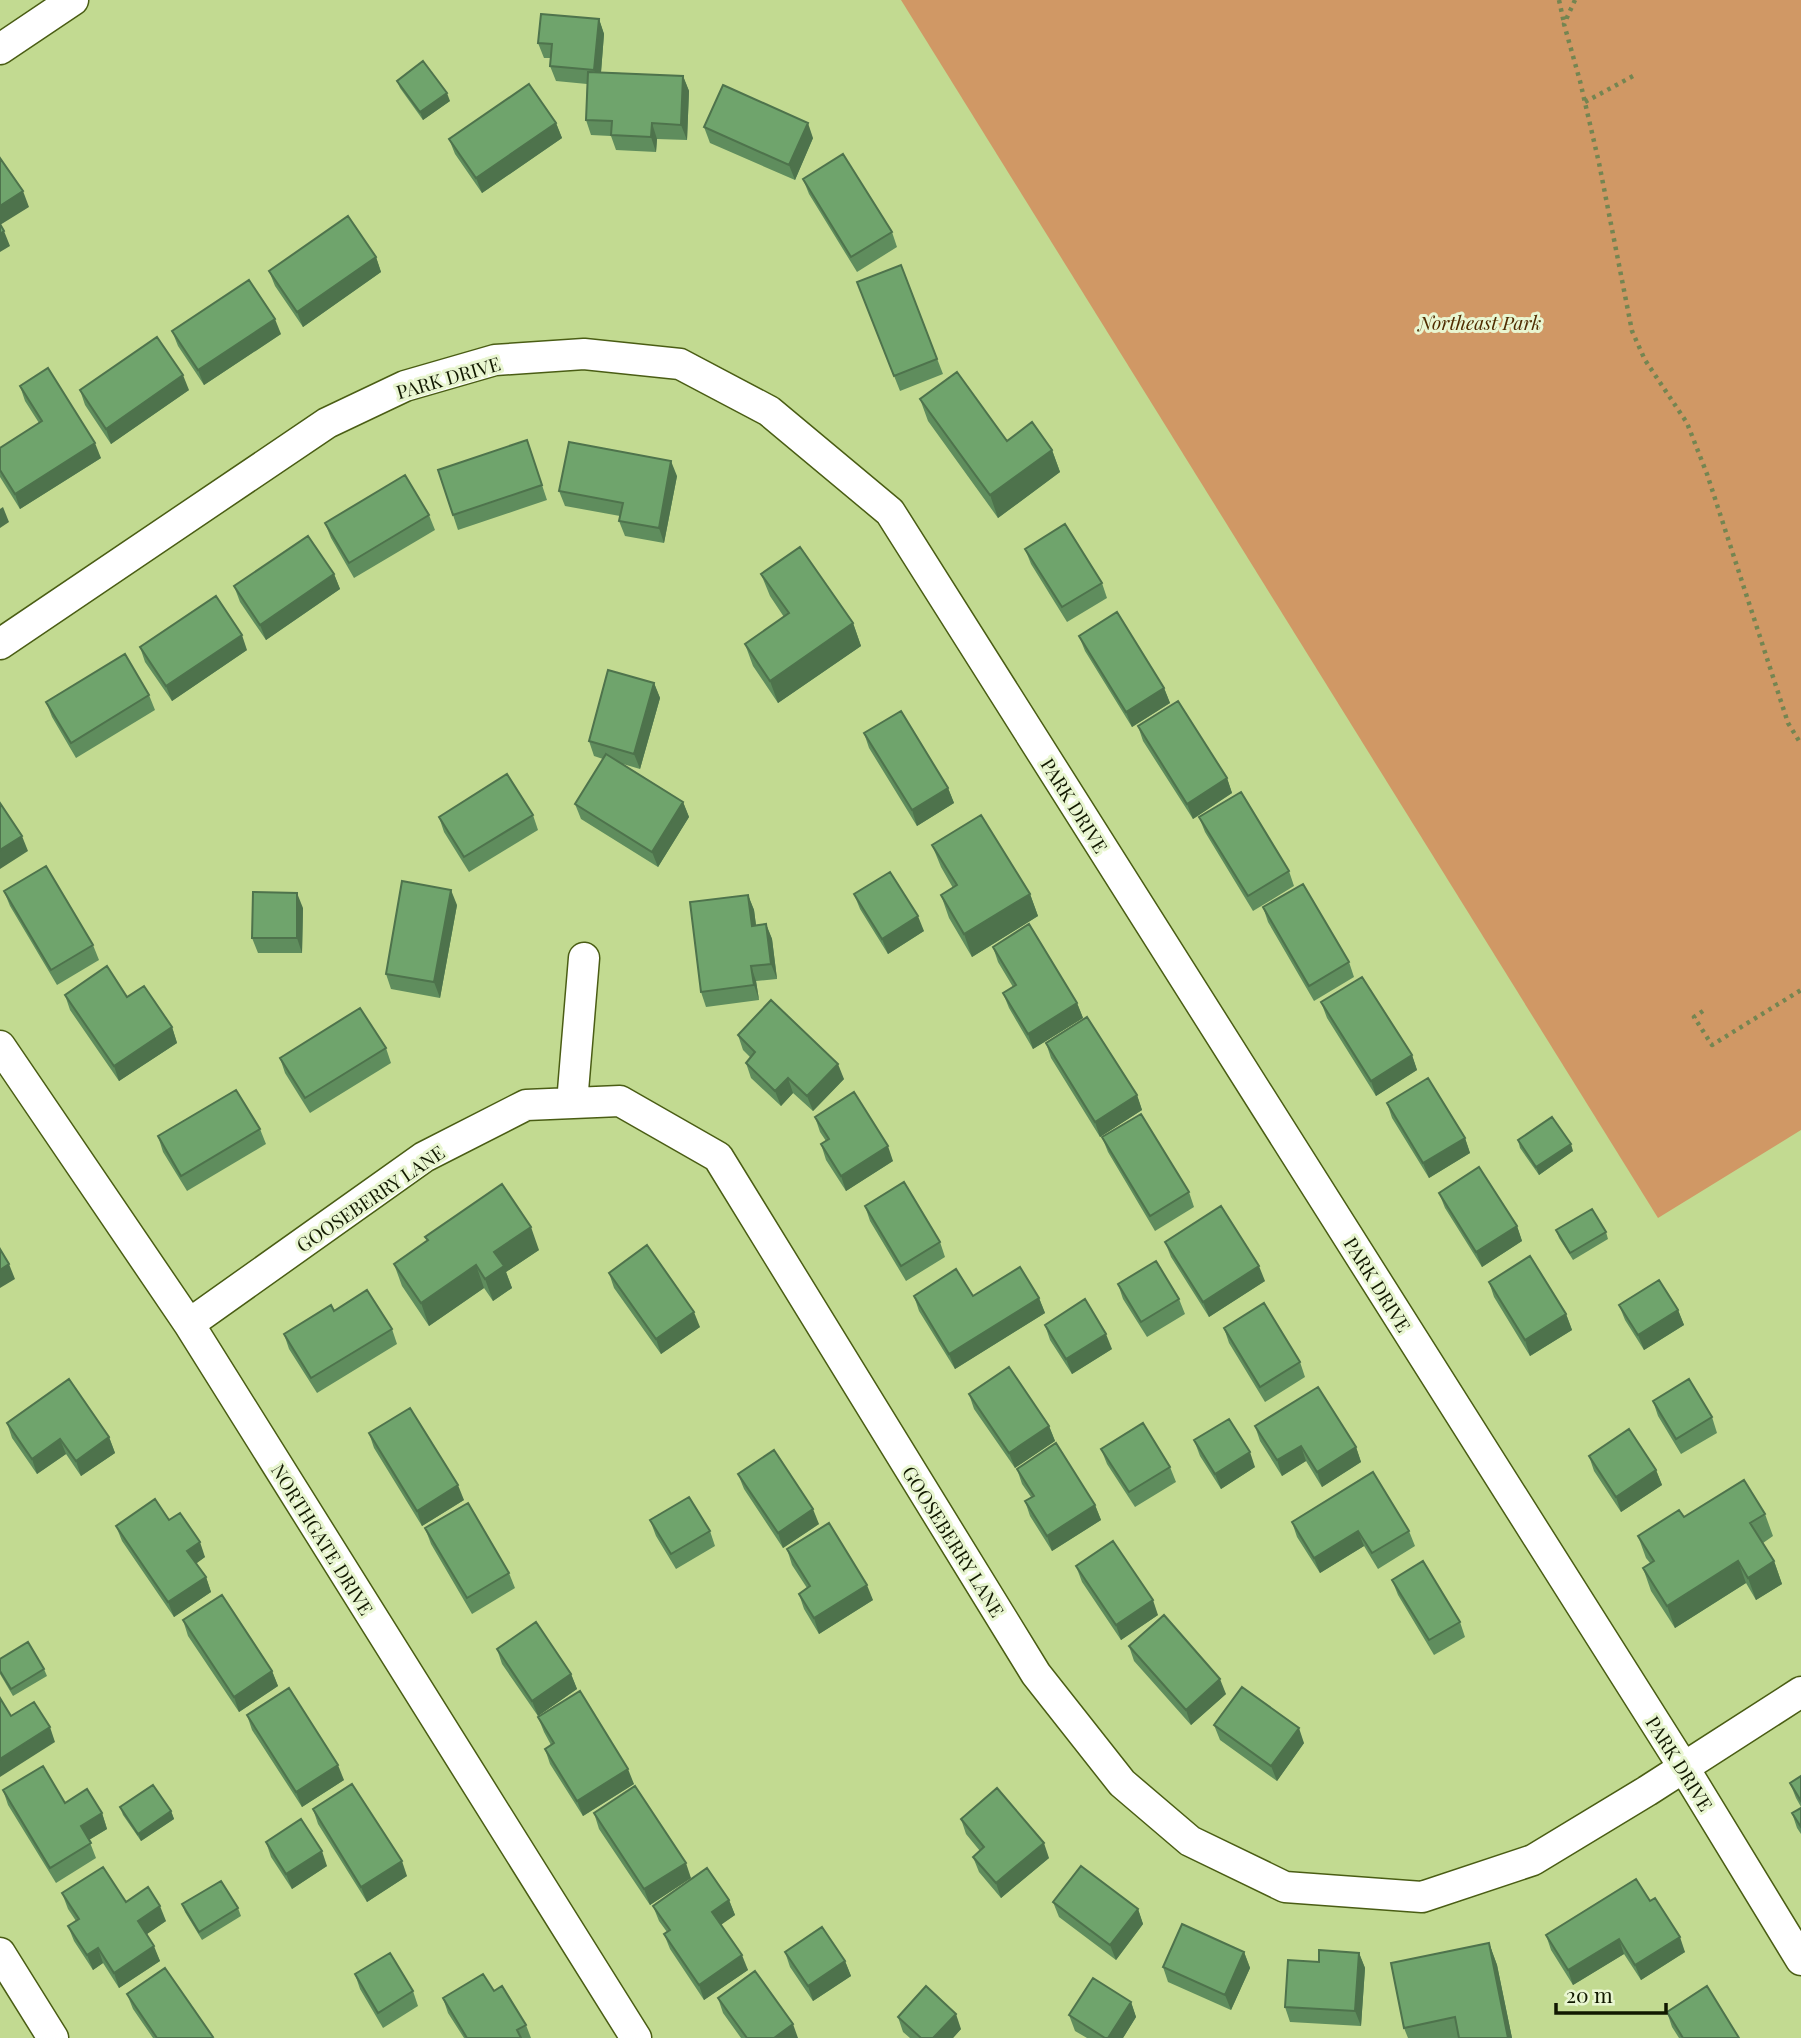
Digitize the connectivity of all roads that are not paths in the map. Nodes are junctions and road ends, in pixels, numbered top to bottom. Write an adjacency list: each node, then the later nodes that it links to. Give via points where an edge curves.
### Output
1 (73, 0): 2 (street)
2 (0, 49)
3 (0, 644): 9 (street, PARK DRIVE, via 327,423 405,386 495,360 584,354 681,364 769,411 890,512)
4 (584, 958): 6 (street)
5 (0, 1046): 7 (street, NORTHGATE DRIVE)
6 (572, 1103): 7 (street, GOOSEBERRY LANE, via 526,1105 424,1157); 9 (street, GOOSEBERRY LANE, via 620,1101 718,1157 1036,1674 1122,1783 1190,1841 1285,1887 1422,1897 1533,1860)
7 (189, 1324): 13 (street, NORTHGATE DRIVE)
8 (1801, 1692): 9 (street, GOOSEBERRY LANE)
9 (1684, 1768): 11 (street, PARK DRIVE)
10 (0, 1953): 12 (street)
11 (1801, 1960)
12 (53, 2038)
13 (636, 2038)

